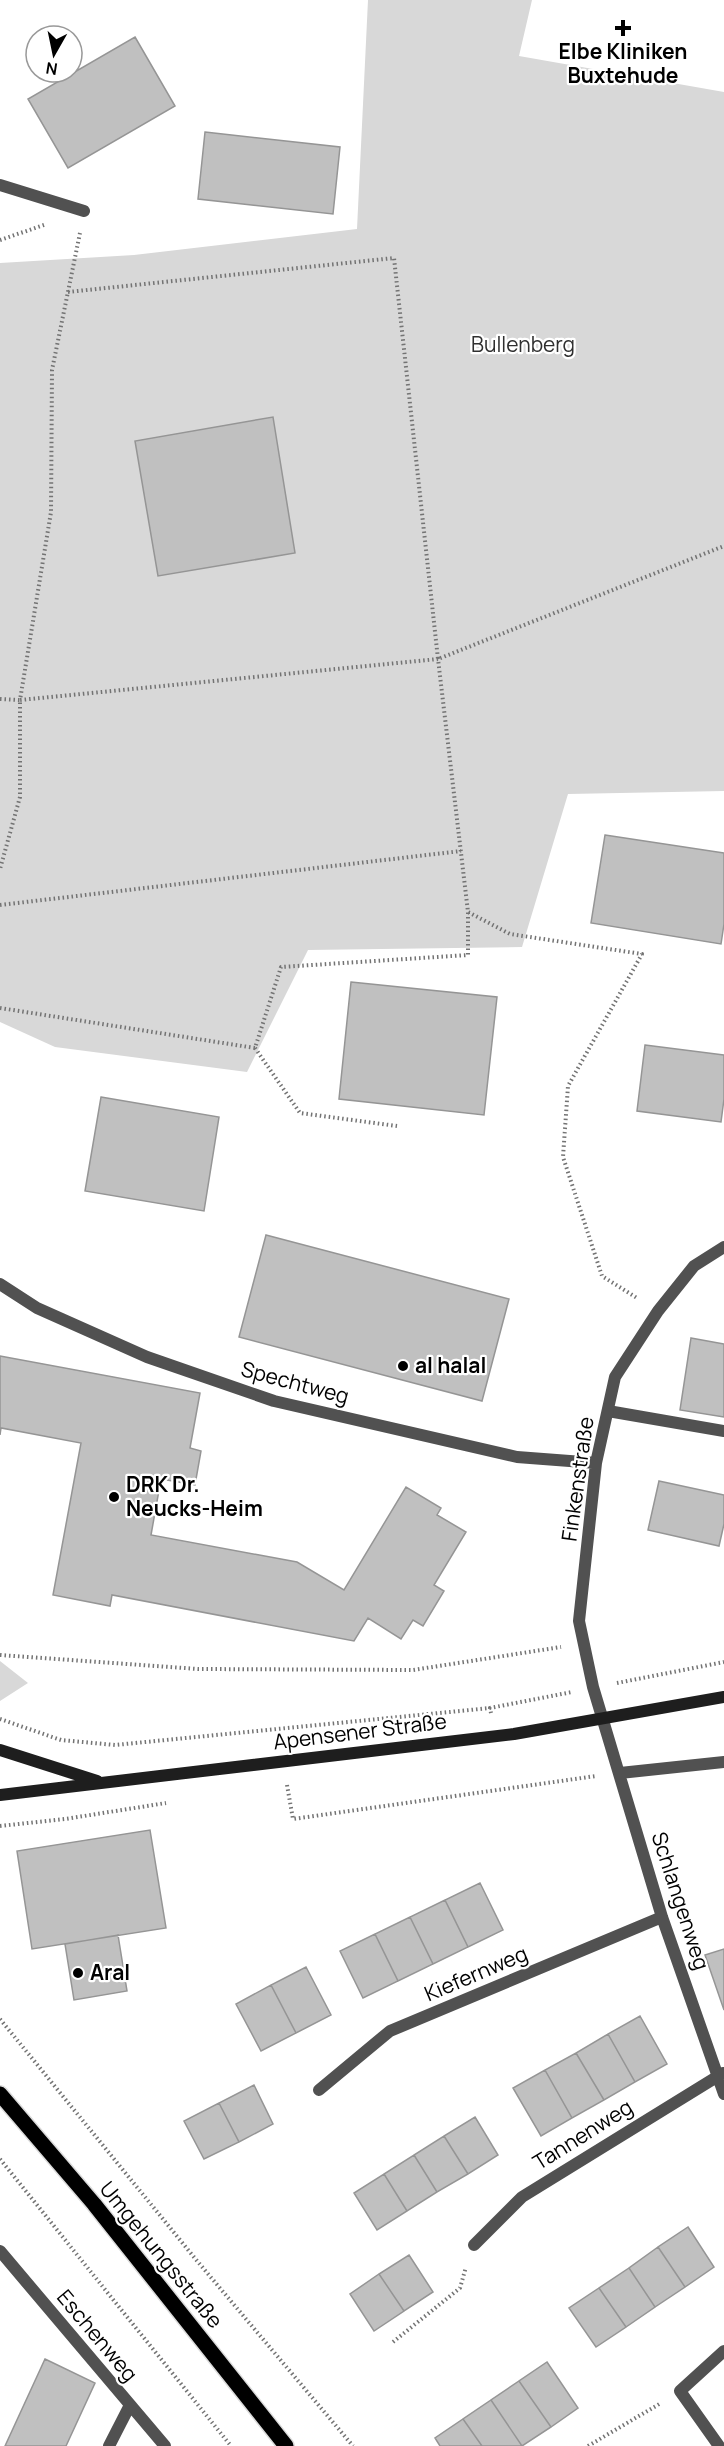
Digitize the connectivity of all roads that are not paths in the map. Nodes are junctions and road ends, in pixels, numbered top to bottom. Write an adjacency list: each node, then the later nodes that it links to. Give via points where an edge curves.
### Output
1 (0, 185): 2 (street)
2 (84, 211)
3 (724, 1246): 5 (street, Finkenstraße, via 694,1266 658,1311 615,1377)
4 (0, 1284): 7 (street, Spechtweg, via 37,1308 147,1357 274,1401 517,1457)
5 (608, 1411): 6 (street); 7 (street, Finkenstraße)
6 (724, 1431)
7 (596, 1463): 9 (street, Finkenstraße, via 579,1621)
8 (724, 1697): 9 (main road, Apensener Straße)
9 (604, 1719): 12 (street, Schlangenweg); 13 (main road, Apensener Straße, via 514,1734)
10 (0, 1750): 13 (main road)
11 (724, 1762): 12 (street)
12 (620, 1773): 15 (street, Schlangenweg)
13 (101, 1783): 14 (main road, Apensener Straße)
14 (0, 1795)
15 (662, 1917): 16 (street, Schlangenweg); 17 (street, Kiefernweg, via 390,2031)
16 (721, 2074): 19 (street, Schlangenweg); 20 (street, Tannenweg, via 522,2197)
17 (319, 2090)
18 (0, 2094): 26 (main road, Umgehungsstraße, via 94,2204)
19 (724, 2094)
20 (474, 2246)
21 (0, 2251): 23 (street, Eschenweg)
22 (724, 2351): 27 (street, via 680,2391)
23 (130, 2405): 24 (street); 25 (street, Eschenweg)
24 (109, 2446)
25 (165, 2446)
26 (286, 2446)
27 (719, 2446)

